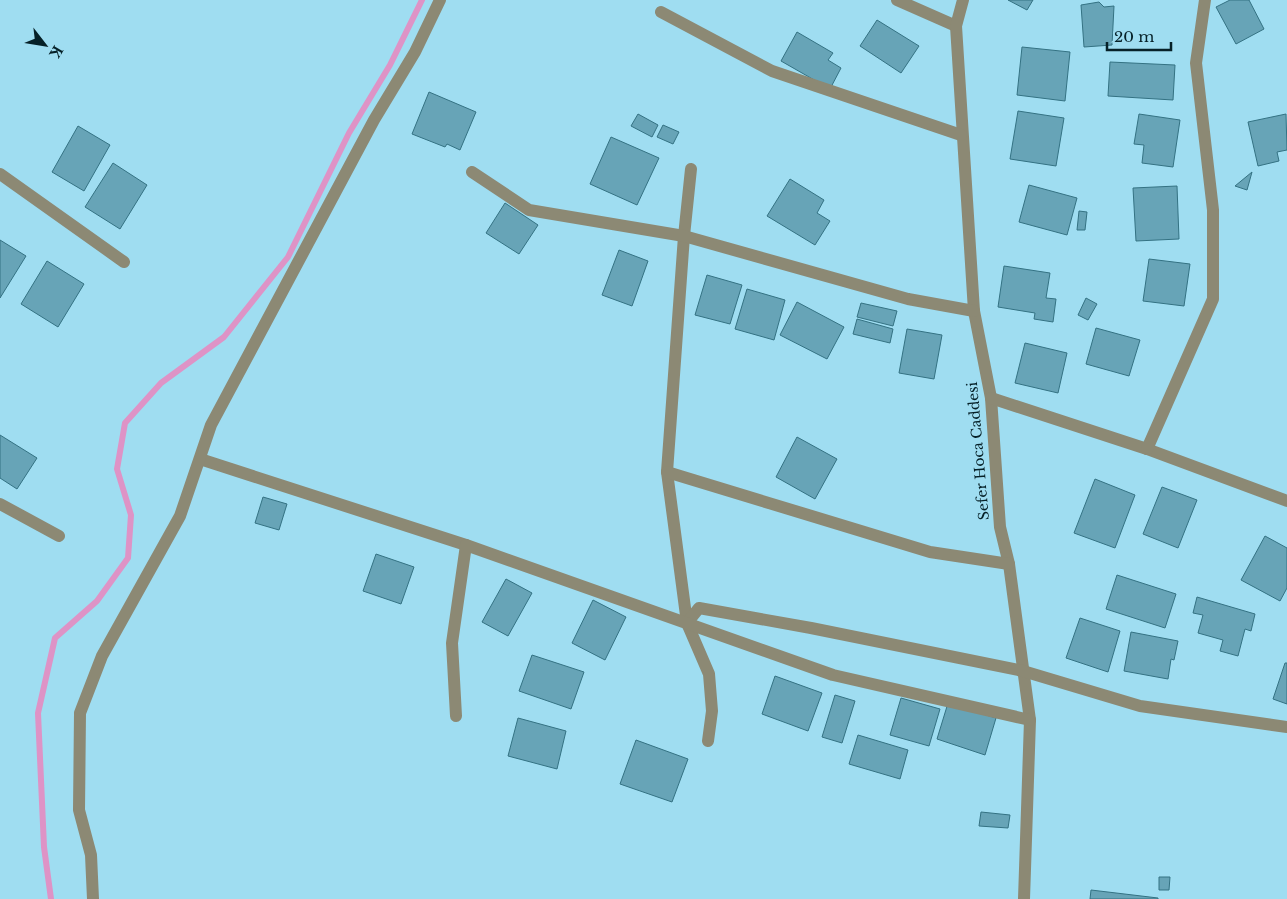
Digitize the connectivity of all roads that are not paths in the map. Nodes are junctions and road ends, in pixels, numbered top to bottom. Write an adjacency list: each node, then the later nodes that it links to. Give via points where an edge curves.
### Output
1 (440, 0): 16 (street, via 211,425)
2 (896, 0): 6 (street)
3 (963, 0): 6 (street, Sefer Hoca Caddesi)
4 (1205, 0): 15 (street, via 1196,63 1213,210 1213,299)
5 (660, 12): 7 (street, via 772,71)
6 (956, 26): 7 (street, Sefer Hoca Caddesi)
7 (961, 135): 13 (street, Sefer Hoca Caddesi)
8 (692, 169): 11 (street)
9 (472, 172): 11 (street, via 529,210)
10 (0, 174): 12 (street)
11 (684, 236): 13 (street, via 908,299); 17 (street)
12 (124, 262)
13 (974, 311): 14 (street, Sefer Hoca Caddesi)
14 (991, 398): 15 (street); 22 (street, Sefer Hoca Caddesi, via 1000,527)
15 (1147, 449): 18 (street)
16 (200, 459): 21 (street); 29 (street, via 180,516 102,656 80,713 79,810 91,855)
17 (667, 472): 22 (street, via 930,552); 23 (street)
18 (1287, 501)
19 (0, 504): 20 (street)
20 (60, 536)
21 (466, 545): 23 (street); 25 (street, via 452,643)
22 (1009, 564): 24 (street, Sefer Hoca Caddesi)
23 (687, 623): 24 (street, via 699,608); 26 (street, via 833,675); 28 (street, via 709,674 712,711)
24 (1023, 671): 26 (street, Sefer Hoca Caddesi); 27 (street, via 1140,706)
25 (456, 716)
26 (1030, 720): 30 (street, Sefer Hoca Caddesi)
27 (1287, 727)
28 (708, 741)
29 (93, 899)
30 (1024, 899)

